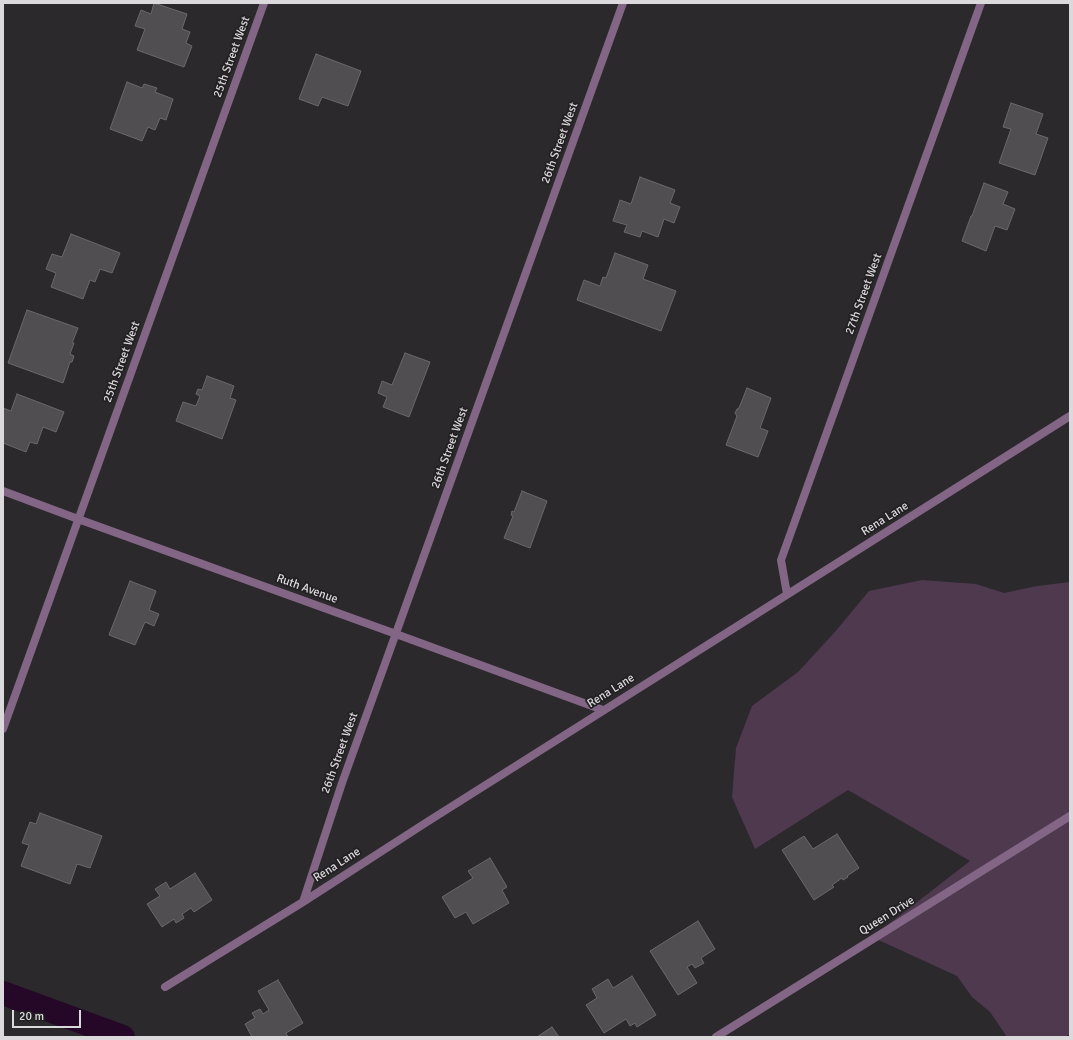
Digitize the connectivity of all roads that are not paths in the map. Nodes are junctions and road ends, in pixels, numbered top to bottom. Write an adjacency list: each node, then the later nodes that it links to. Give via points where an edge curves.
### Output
1 (264, 3): 6 (street, 25th Street West)
2 (623, 3): 8 (street, 26th Street West)
3 (981, 3): 7 (street, 27th Street West, via 781,560)
4 (1070, 416): 7 (street, Rena Lane)
5 (3, 491): 6 (street, Ruth Avenue)
6 (78, 519): 8 (street, Ruth Avenue); 10 (street, 25th Street West)
7 (787, 594): 9 (street, Rena Lane)
8 (396, 634): 9 (street, Ruth Avenue); 12 (street, 26th Street West, via 342,783)
9 (603, 710): 12 (street, Rena Lane)
10 (3, 729)
11 (1070, 816): 14 (street, Queen Drive)
12 (303, 902): 13 (street, Rena Lane)
13 (166, 987)
14 (716, 1037)

